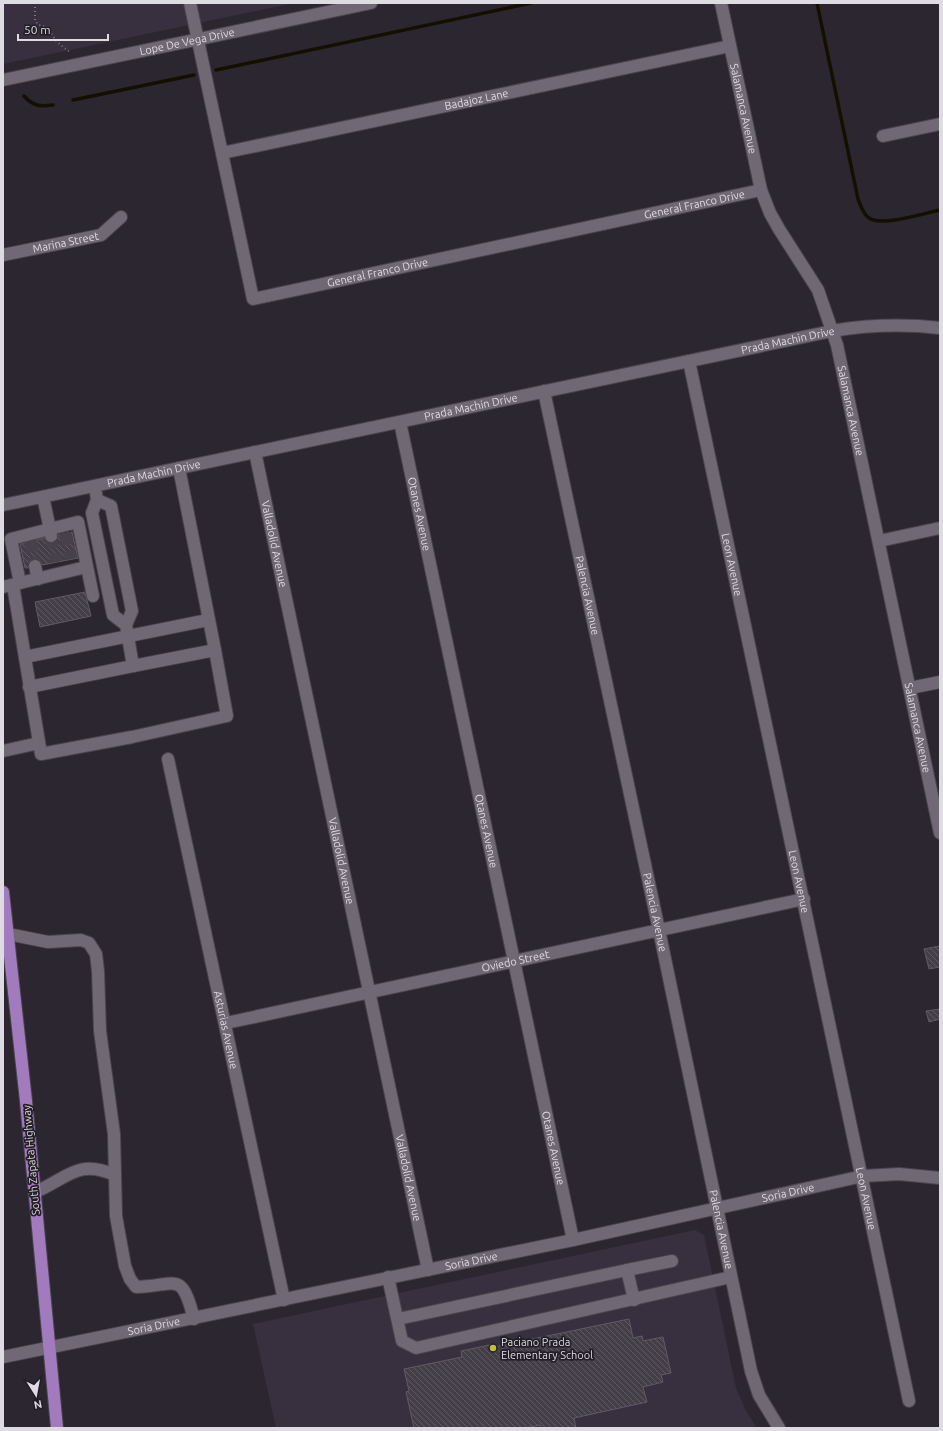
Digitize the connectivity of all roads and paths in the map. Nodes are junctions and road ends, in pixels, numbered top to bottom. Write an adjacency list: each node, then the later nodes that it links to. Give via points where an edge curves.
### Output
1 (36, 3): 7 (path, via 35,21 48,27 58,42)
2 (190, 3): 5 (street, General Franco Drive)
3 (371, 3): 5 (street, Lope De Vega Drive)
4 (721, 3): 6 (street, Salamanca Avenue)
5 (197, 39): 8 (street, Lope De Vega Drive); 11 (street, General Franco Drive)
6 (730, 46): 11 (street, Badajoz Lane); 12 (street, Salamanca Avenue)
7 (70, 52)
8 (3, 80)
9 (940, 124): 10 (street)
10 (883, 136)
11 (222, 153): 12 (street, General Franco Drive, via 253,299)
12 (762, 190): 16 (street, Salamanca Avenue, via 770,213 818,290)
13 (121, 217): 14 (street, Marina Street, via 102,235)
14 (3, 255)
15 (940, 328): 16 (street, Prada Machin Drive, via 900,325)
16 (832, 331): 17 (street, Prada Machin Drive); 28 (street, Salamanca Avenue)
17 (689, 361): 18 (street, Prada Machin Drive); 47 (street, Leon Avenue)
18 (544, 391): 19 (street, Prada Machin Drive); 48 (street, Palencia Avenue)
19 (400, 422): 20 (street, Prada Machin Drive); 50 (street, Otanes Avenue)
20 (255, 452): 21 (street, Prada Machin Drive); 51 (street, Valladolid Avenue)
21 (179, 468): 22 (street, Prada Machin Drive); 34 (street)
22 (95, 486): 23 (street, Prada Machin Drive); 24 (street)
23 (43, 497): 25 (street, Prada Machin Drive); 27 (street)
24 (97, 500): 35 (street, via 92,513 114,614); 35 (street, via 111,506 132,610)
25 (3, 505)
26 (940, 528): 28 (street)
27 (50, 532): 30 (street, via 78,522); 32 (street, via 11,539)
28 (879, 541): 41 (street, Salamanca Avenue)
29 (35, 566): 31 (street)
30 (86, 567): 31 (street, via 72,565 57,568); 33 (street)
31 (38, 579): 32 (street)
32 (12, 585): 37 (street)
33 (93, 596)
34 (208, 620): 35 (street); 36 (street)
35 (127, 630): 37 (street); 38 (street)
36 (215, 650): 38 (street); 42 (street, via 227,716 41,754)
37 (25, 657): 40 (street)
38 (133, 666): 40 (street)
39 (940, 682): 41 (street)
40 (29, 687): 42 (street)
41 (910, 688): 45 (street, Salamanca Avenue)
42 (39, 743): 43 (street)
43 (3, 751)
44 (168, 759): 52 (street, Asturias Avenue)
45 (940, 833)
46 (3, 892): 49 (main road, South Zapata Highway)
47 (804, 899): 48 (street, Oviedo Street); 54 (street, Leon Avenue)
48 (660, 930): 50 (street, Oviedo Street); 57 (street, Palencia Avenue)
49 (8, 934): 53 (street, via 48,942 81,940 89,943 96,954 100,1031 114,1134); 56 (main road, South Zapata Highway)
50 (515, 961): 51 (street, Oviedo Street); 58 (street, Otanes Avenue)
51 (370, 992): 52 (street, Oviedo Street); 60 (street, Valladolid Avenue)
52 (226, 1023): 64 (street, Asturias Avenue)
53 (115, 1175): 56 (street, via 102,1169 78,1168); 66 (street, via 116,1216 130,1280 136,1287 174,1282 188,1295)
54 (863, 1176): 55 (street, Soria Drive, via 899,1174); 57 (street, Soria Drive); 70 (street, Leon Avenue)
55 (940, 1178)
56 (35, 1192): 68 (main road, South Zapata Highway)
57 (718, 1208): 58 (street, Soria Drive); 63 (street, Palencia Avenue)
58 (573, 1240): 60 (street, Soria Drive)
59 (672, 1261): 61 (street)
60 (428, 1270): 62 (street, Soria Drive)
61 (627, 1270): 65 (street); 67 (street)
62 (388, 1277): 64 (street, Soria Drive); 67 (street)
63 (731, 1277): 65 (street); 72 (street, Palencia Avenue, via 751,1371 759,1395)
64 (284, 1300): 66 (street, Soria Drive)
65 (634, 1300): 67 (street, via 416,1348 402,1341)
66 (194, 1319): 68 (street, Soria Drive)
67 (398, 1319)
68 (50, 1348): 69 (street, Soria Drive); 71 (main road, South Zapata Highway)
69 (3, 1357)
70 (909, 1401)
71 (58, 1428)
72 (779, 1428)

